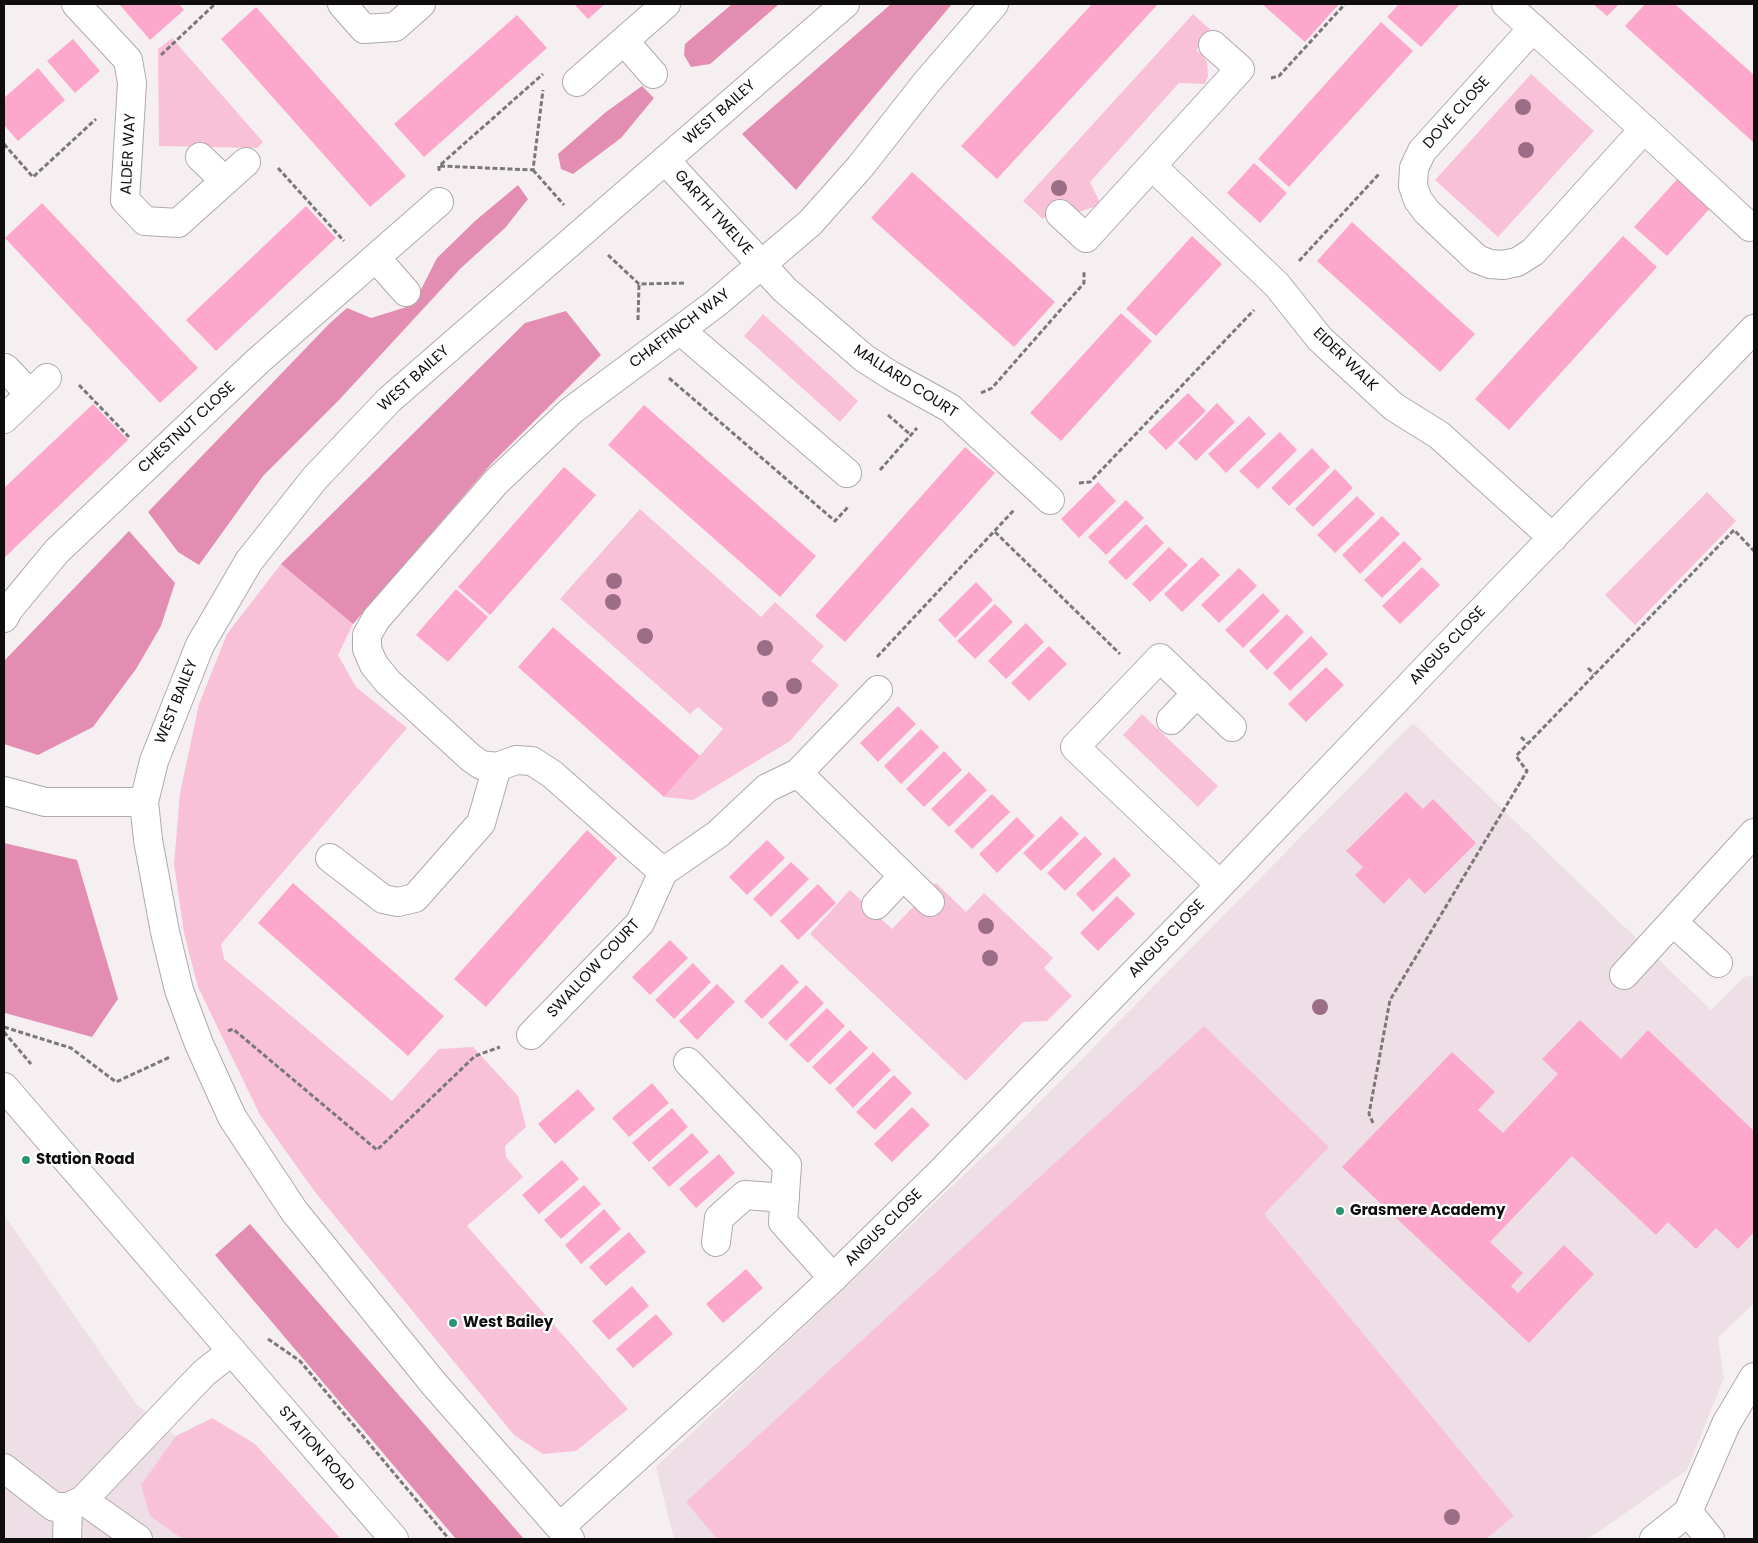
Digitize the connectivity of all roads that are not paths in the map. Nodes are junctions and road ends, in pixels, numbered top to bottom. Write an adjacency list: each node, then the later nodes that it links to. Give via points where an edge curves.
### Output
1 (76, 4): 18 (street, ALDER WAY, via 128,60 132,83 125,200 144,221 178,223)
2 (342, 4): 3 (street, via 364,29 395,27)
3 (421, 4)
4 (666, 4): 9 (street)
5 (846, 4): 15 (street, WEST BAILEY)
6 (994, 4): 23 (street, CHAFFINCH WAY, via 810,223)
7 (1506, 4): 8 (street)
8 (1533, 28): 13 (street); 13 (street, DOVE CLOSE, via 1422,151 1414,168 1413,186 1418,200 1477,259 1503,265 1517,262 1534,252)
9 (624, 41): 11 (street); 12 (street)
10 (1213, 45): 17 (street, via 1240,69)
11 (653, 74)
12 (577, 82)
13 (1644, 129): 21 (street)
14 (200, 157): 18 (street)
15 (665, 160): 23 (street, GARTH TWELVE); 40 (street, WEST BAILEY, via 389,400 315,478 249,561 200,645 154,761)
16 (246, 162): 18 (street, ALDER WAY)
17 (1152, 166): 20 (street, via 1086,238); 31 (street, EIDER WALK, via 1277,285 1320,340 1394,407 1439,435)
18 (225, 182)
19 (439, 202): 22 (street, CHESTNUT CLOSE)
20 (1060, 214)
21 (1750, 226)
22 (371, 262): 24 (street); 32 (street, CHESTNUT CLOSE, via 259,360 56,551)
23 (760, 265): 26 (street, CHAFFINCH WAY); 30 (street, MALLARD COURT, via 784,290 864,358 950,408)
24 (406, 292)
25 (1754, 329): 31 (street, ANGUS CLOSE)
26 (680, 330): 29 (street); 37 (street, CHAFFINCH WAY, via 571,411 496,482 376,619 368,634 368,649 374,665 388,682 471,758 481,765)
27 (5, 368): 28 (street, via 38,386)
28 (4, 419)
29 (847, 473)
30 (1043, 493)
31 (1553, 538): 45 (street, ANGUS CLOSE)
32 (6, 610)
33 (878, 690): 38 (street)
34 (1197, 693): 35 (street); 36 (street); 45 (street, via 1160,658 1075,746)
35 (1171, 720)
36 (1232, 727)
37 (497, 767): 42 (street, via 481,823 415,898 398,902 383,900); 43 (street, via 516,760 532,761 552,774)
38 (798, 773): 43 (street, via 767,788 718,834); 44 (street)
39 (4, 790): 40 (street, via 45,802)
40 (144, 802): 62 (street, WEST BAILEY, via 165,932 179,990 232,1117 294,1211 434,1384)
41 (1754, 833): 48 (street)
42 (330, 858)
43 (663, 872): 51 (street, SWALLOW COURT, via 640,923)
44 (904, 876): 46 (street); 47 (street)
45 (1220, 884): 56 (street, ANGUS CLOSE)
46 (930, 902)
47 (876, 905)
48 (1673, 922): 49 (street); 50 (street)
49 (1718, 963)
50 (1624, 975)
51 (531, 1035)
52 (688, 1062): 54 (street, via 787,1165)
53 (4, 1086): 57 (street, STATION ROAD)
54 (784, 1198): 55 (street, via 745,1194 718,1218); 56 (street, via 783,1222)
55 (716, 1242)
56 (833, 1278): 62 (street, ANGUS CLOSE)
57 (232, 1352): 60 (street, via 204,1373); 65 (street, STATION ROAD)
58 (1754, 1377): 61 (street, via 1726,1424)
59 (4, 1468): 60 (street, via 54,1506)
60 (76, 1503): 63 (street); 64 (street)
61 (1688, 1512): 66 (street); 67 (street)
62 (565, 1533)
63 (67, 1539)
64 (138, 1539)
65 (394, 1539)
66 (1654, 1539)
67 (1710, 1539)

